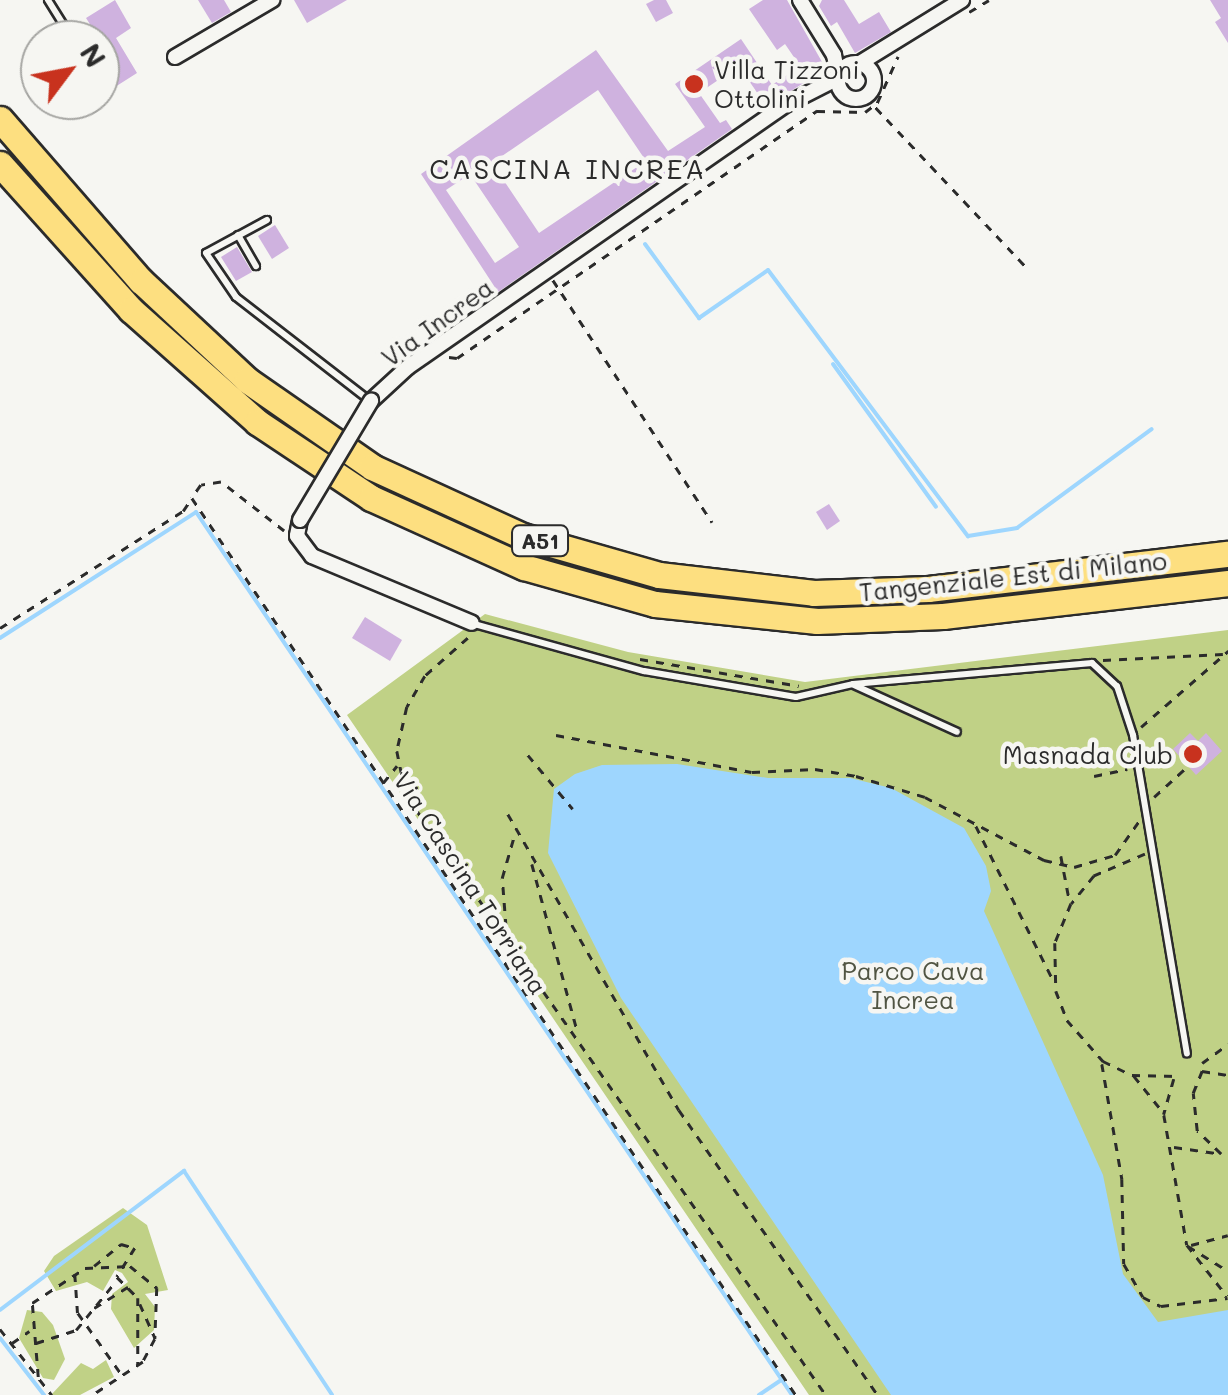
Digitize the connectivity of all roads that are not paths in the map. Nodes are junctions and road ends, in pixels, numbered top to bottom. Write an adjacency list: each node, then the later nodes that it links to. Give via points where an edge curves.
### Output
1 (272, 0): 5 (street)
2 (800, 0): 4 (street)
3 (962, 0): 6 (street, Via Increa)
4 (834, 56): 7 (street); 9 (street)
5 (175, 57)
6 (877, 57): 7 (street, Via Increa); 8 (street)
7 (856, 63): 8 (street); 9 (street, Via Increa)
8 (872, 74): 9 (street, via 868,102 845,95)
9 (834, 80): 15 (street, Via Increa, via 787,104 546,271 408,367)
10 (0, 119): 16 (highway, Tangenziale Est di Milano / A51, via 140,281 247,380 372,467 523,536 660,575 814,593 928,589)
11 (0, 164): 17 (highway, Tangenziale Est di Milano / A51, via 131,310 257,422 371,498 524,567 636,600 804,621 921,618)
12 (267, 220): 13 (lane)
13 (238, 235): 14 (lane); 15 (lane, via 206,253 236,297)
14 (256, 266)
15 (370, 402): 18 (street, Via Increa, bridge, via 300,520 297,536 312,556)
16 (1228, 554)
17 (1228, 582)
18 (474, 627): 19 (lane, via 573,655 777,694 805,697)
19 (853, 684): 20 (lane); 21 (lane, via 1092,663 1117,686 1133,735)
20 (957, 732)
21 (1188, 1053)

